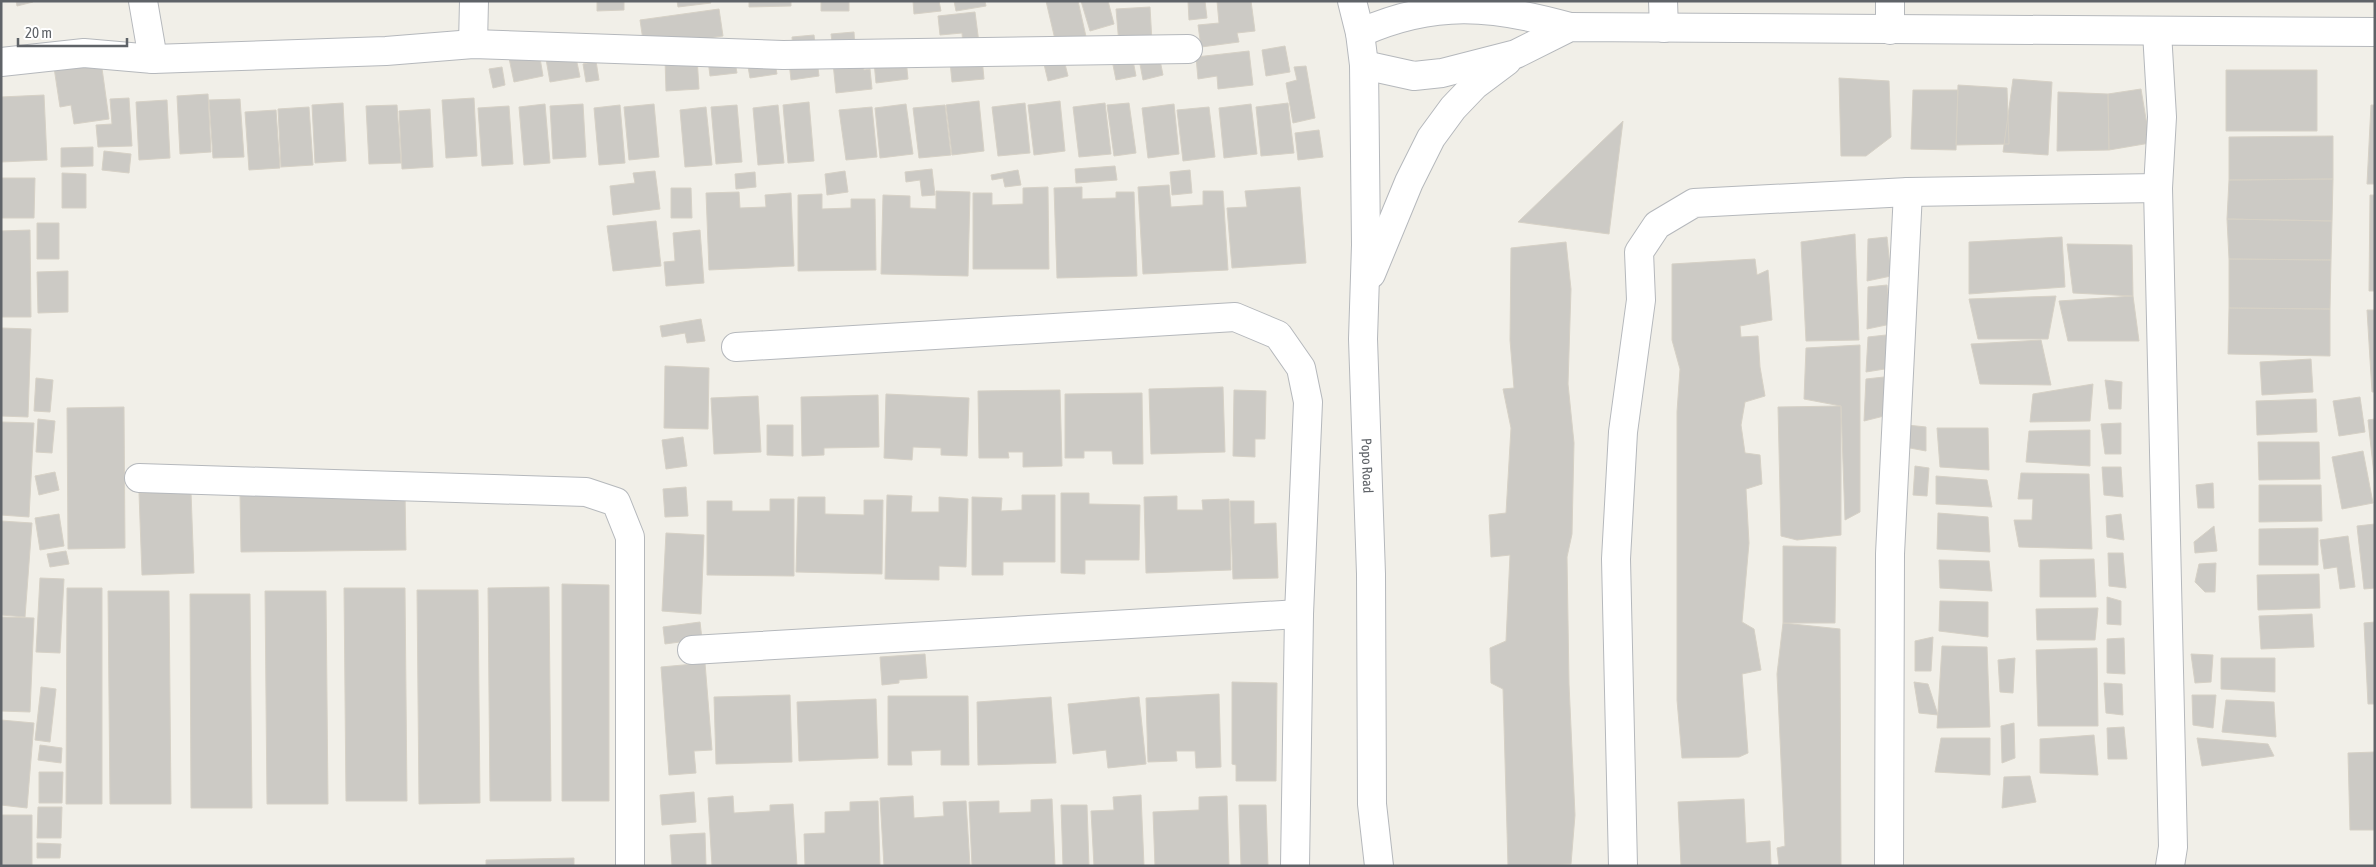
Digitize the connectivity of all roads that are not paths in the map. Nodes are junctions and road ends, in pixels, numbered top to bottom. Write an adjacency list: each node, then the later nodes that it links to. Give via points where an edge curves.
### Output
1 (143, 1): 16 (street)
2 (474, 1): 13 (street)
3 (1352, 1): 12 (street, Popo Road)
4 (1663, 1): 8 (street)
5 (1890, 1): 9 (street)
6 (1503, 6): 7 (street); 12 (street, via 1435,4 1388,16)
7 (1570, 27): 8 (street); 15 (street)
8 (1664, 28): 9 (street)
9 (1890, 30): 10 (street)
10 (2157, 32): 11 (street); 19 (street, via 2162,117)
11 (2375, 32)
12 (1360, 34): 18 (street, Popo Road)
13 (473, 44): 14 (street, via 784,56); 16 (street, via 386,51)
14 (1188, 48)
15 (1516, 54): 18 (street, via 1442,73 1414,76); 21 (street, via 1475,85 1431,138 1409,182)
16 (153, 60): 17 (street, via 84,53)
17 (1, 62)
18 (1364, 66): 21 (street, Popo Road)
19 (2158, 188): 20 (street); 31 (street, via 2173,847)
20 (1908, 192): 29 (street, via 1694,203 1657,224 1640,252 1641,300 1623,432 1616,558); 30 (street, via 1890,554)
21 (1365, 291): 28 (street, Popo Road, via 1362,339 1371,574 1372,804)
22 (736, 348): 24 (street, via 1235,317 1278,335 1301,368 1308,402)
23 (139, 478): 26 (street, via 586,492 616,502 630,537)
24 (1299, 614): 25 (street); 27 (street)
25 (692, 650)
26 (630, 866)
27 (1295, 866)
28 (1379, 866)
29 (1624, 866)
30 (1889, 866)
31 (2170, 866)

